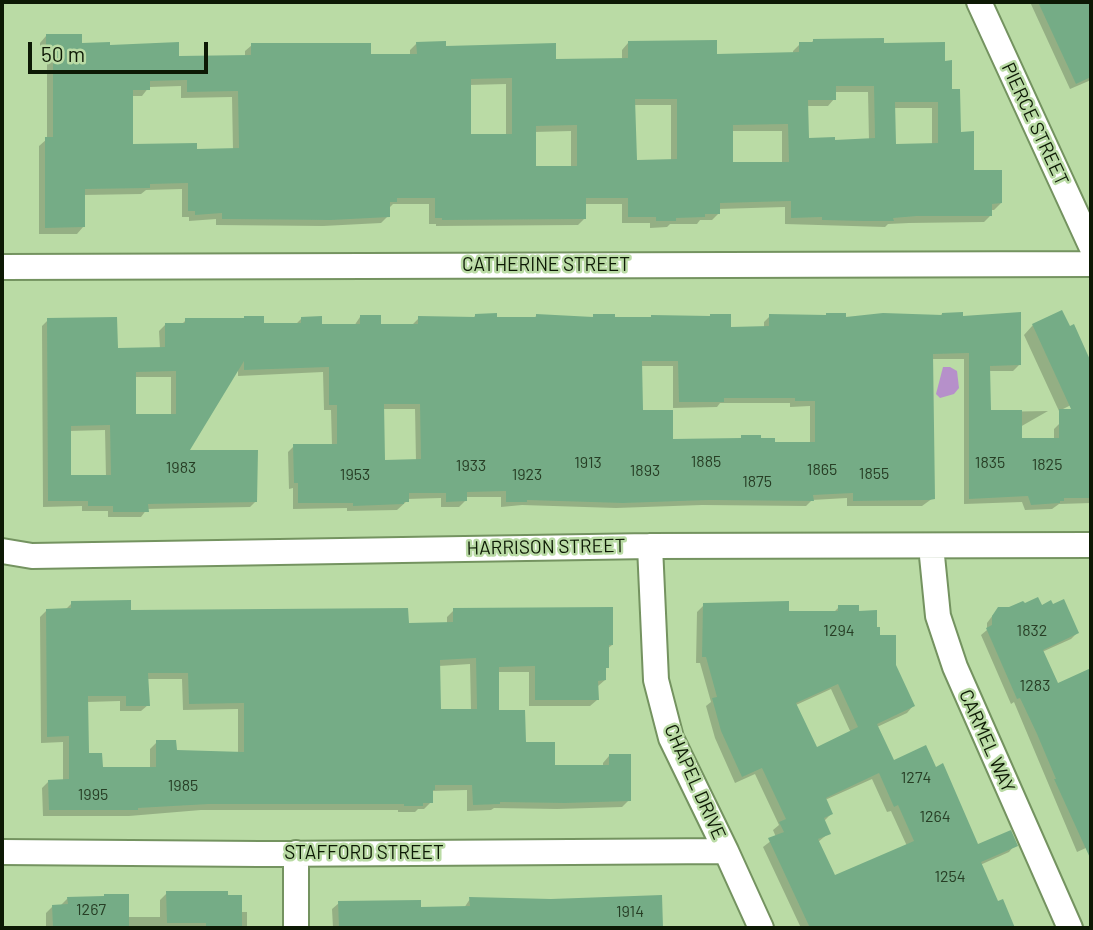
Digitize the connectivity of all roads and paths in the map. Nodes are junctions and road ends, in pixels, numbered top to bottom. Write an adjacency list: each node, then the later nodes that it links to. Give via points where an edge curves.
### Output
1 (979, 2): 2 (street, PIERCE STREET)
2 (1091, 246)
3 (1091, 264): 4 (street, CATHERINE STREET)
4 (2, 267)
5 (1091, 545): 7 (street, HARRISON STREET)
6 (650, 546): 7 (street, HARRISON STREET); 8 (street, HARRISON STREET, via 32,556); 9 (street, CHAPEL DRIVE, via 656,680 671,738)
7 (931, 546): 14 (street, CARMEL WAY, via 938,616 955,667)
8 (2, 551)
9 (726, 851): 11 (street, STAFFORD STREET); 13 (street, CHAPEL DRIVE)
10 (2, 852): 11 (street, STAFFORD STREET)
11 (296, 853): 12 (street)
12 (296, 928)
13 (761, 928)
14 (1070, 928)

